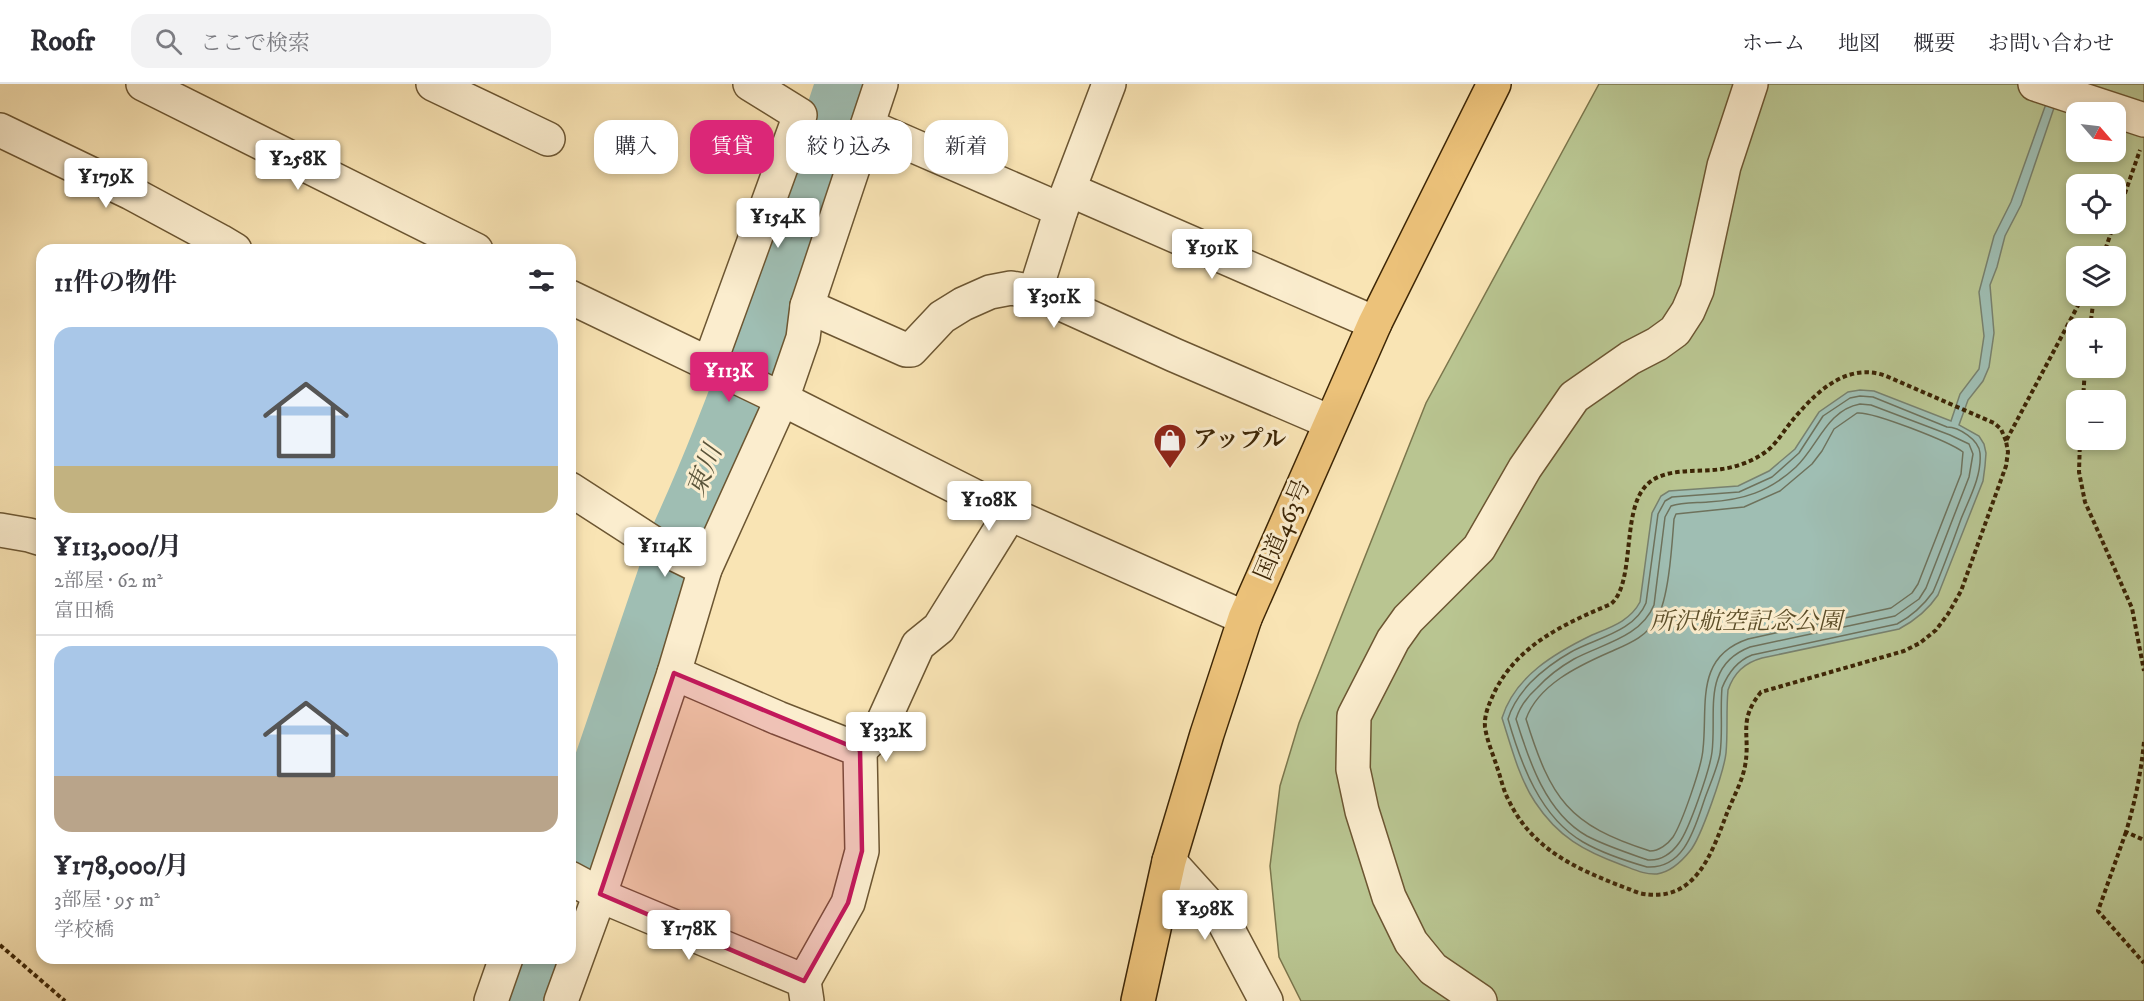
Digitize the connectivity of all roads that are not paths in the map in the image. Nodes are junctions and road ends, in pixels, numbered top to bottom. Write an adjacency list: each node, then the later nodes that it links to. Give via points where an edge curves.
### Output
1 (144, 84): 17 (street)
2 (433, 84): 12 (street)
3 (750, 84): 22 (street, via 800,115)
4 (881, 84): 9 (street)
5 (1494, 84): 21 (highway, 国道463号)
6 (1751, 84): 43 (street, via 1724,166 1688,311 1675,331 1574,397 1525,468 1479,548 1408,619 1393,640 1354,716 1353,769 1389,897 1412,942 1433,969)
7 (2035, 84): 10 (street)
8 (1104, 85): 15 (street)
9 (870, 120)
10 (2144, 120)
11 (0, 130): 16 (street, via 131,193)
12 (548, 139)
13 (912, 143): 15 (street)
14 (852, 174): 20 (street)
15 (1065, 200): 18 (street); 21 (street)
16 (225, 244)
17 (464, 244)
18 (1035, 292): 20 (street, via 1011,288 963,304 942,317 911,350); 24 (street)
19 (576, 300): 22 (street)
20 (807, 306): 23 (street, via 803,338)
21 (1376, 323): 24 (highway, 国道463号)
22 (715, 368): 23 (street)
23 (771, 394): 26 (street); 29 (street)
24 (1330, 422): 30 (highway, 国道463号)
25 (576, 493): 29 (street, via 658,546)
26 (1010, 514): 30 (street); 32 (street, via 939,628 918,645 879,731)
27 (0, 530): 28 (street)
28 (36, 537)
29 (700, 567): 31 (street)
30 (1245, 618): 33 (highway, 国道463号)
31 (674, 674): 32 (street); 34 (street)
32 (860, 750): 38 (street, via 862,851 848,903)
33 (1169, 861): 41 (highway, 国道463号); 42 (street, via 1224,922)
34 (585, 886): 35 (street); 38 (street)
35 (576, 929)
36 (504, 964): 39 (street)
37 (569, 964): 40 (street)
38 (806, 991)
39 (491, 1001)
40 (561, 1001)
41 (1138, 1001)
42 (1266, 1001)
43 (1480, 1001)

